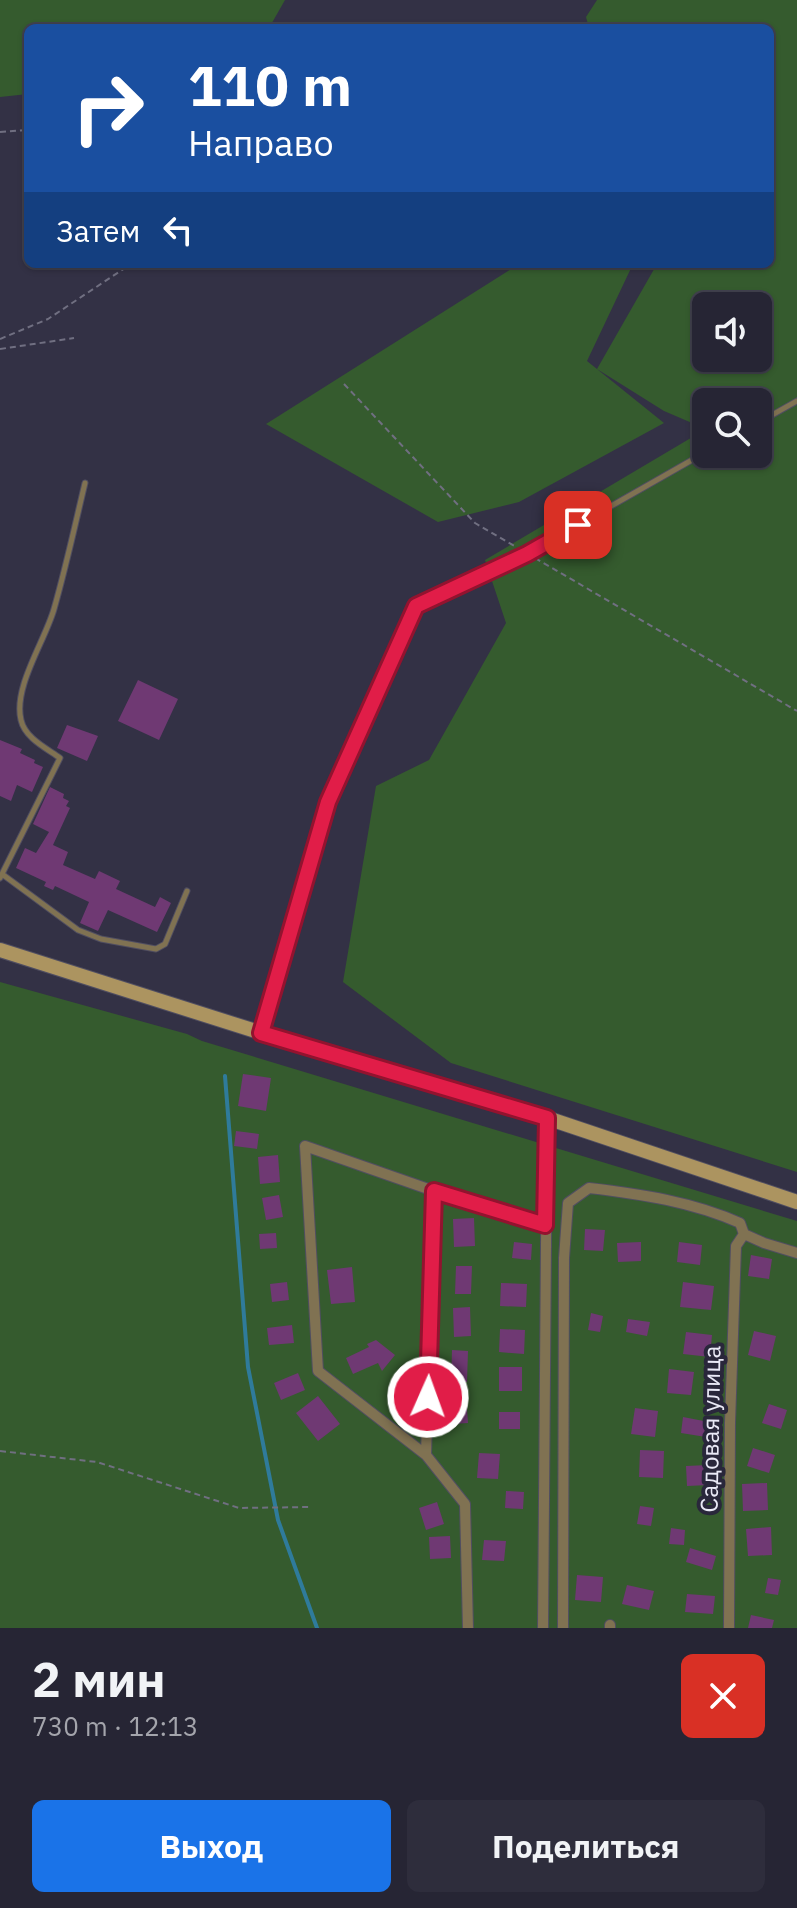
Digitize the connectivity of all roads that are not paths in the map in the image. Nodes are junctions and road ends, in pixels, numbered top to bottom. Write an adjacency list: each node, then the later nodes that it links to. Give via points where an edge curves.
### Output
1 (797, 401): 2 (lane)
2 (772, 415)
3 (692, 460): 8 (lane, via 527,554 416,606 328,802)
4 (85, 483): 5 (lane, via 53,613 20,707 26,733 60,758)
5 (1, 876): 6 (lane, via 78,930 156,949 165,944)
6 (187, 891)
7 (0, 950): 8 (main road)
8 (261, 1033): 9 (main road)
9 (547, 1118): 11 (main road); 12 (street)
10 (434, 1191): 12 (street); 15 (street); 15 (street, via 305,1146 318,1371)
11 (797, 1202)
12 (545, 1225): 17 (street)
13 (744, 1234): 14 (street); 18 (street, via 740,1223 720,1214 644,1195 589,1188 568,1203 563,1273); 19 (street, Садовая улица, via 735,1261)
14 (797, 1253)
15 (426, 1455): 16 (street, via 465,1504)
16 (468, 1628)
17 (543, 1628)
18 (563, 1628)
19 (729, 1628)

